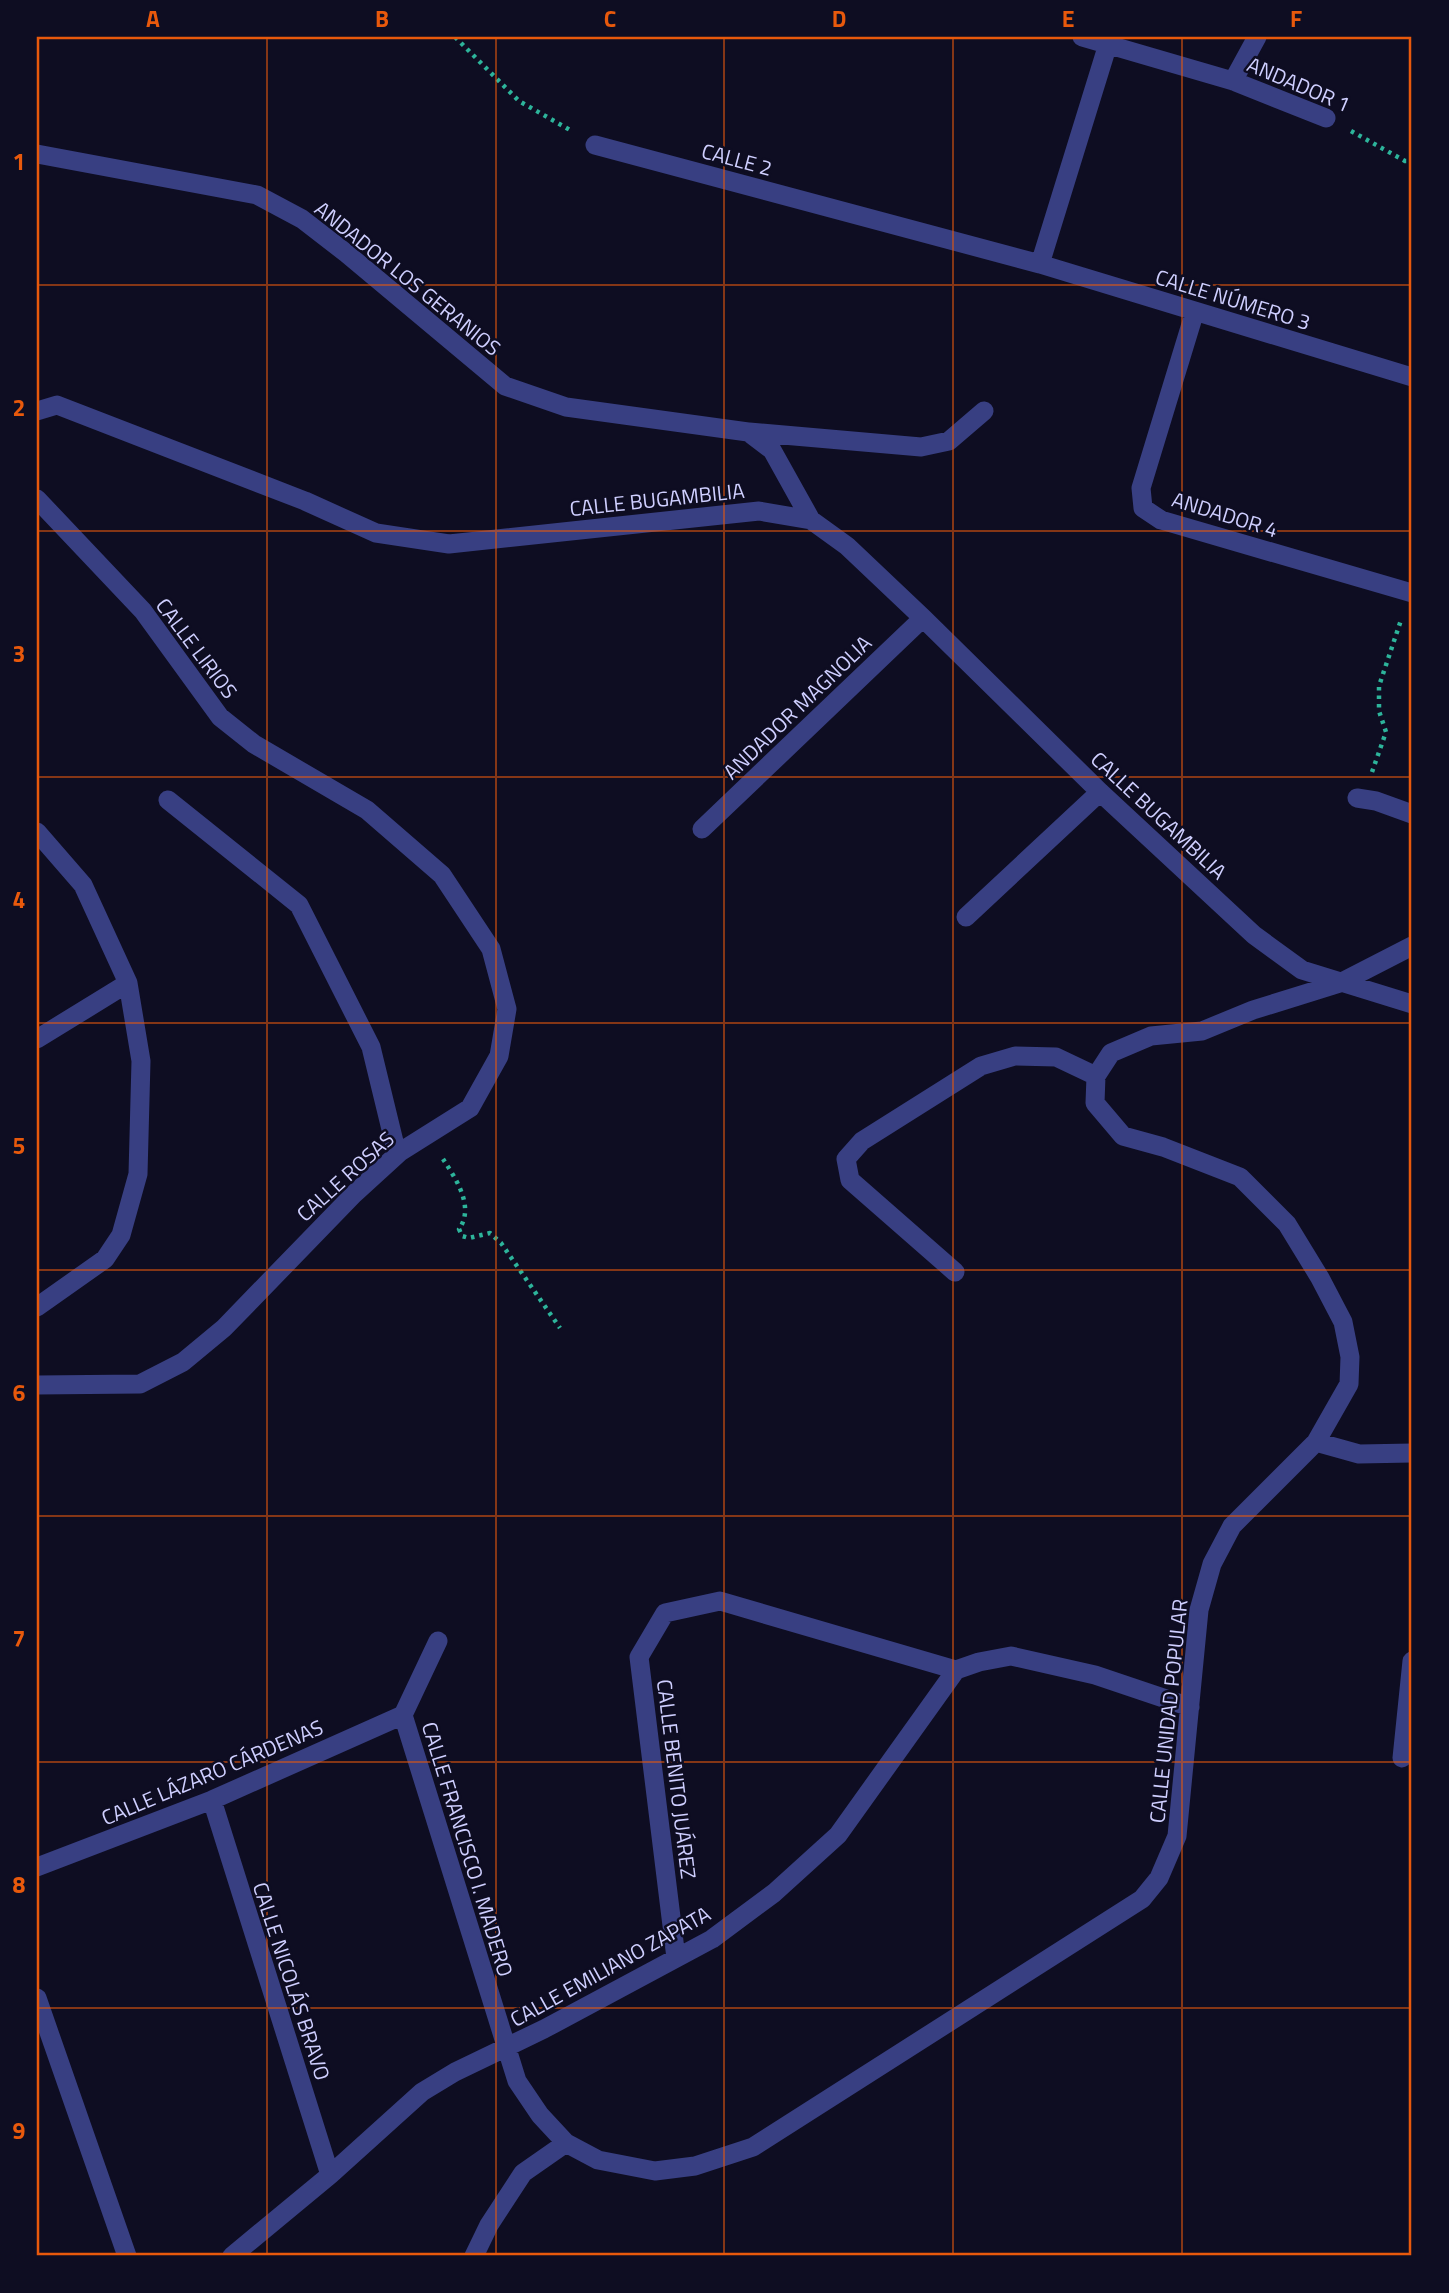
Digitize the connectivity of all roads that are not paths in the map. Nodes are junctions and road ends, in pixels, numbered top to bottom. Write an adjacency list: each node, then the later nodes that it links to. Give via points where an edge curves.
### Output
1 (1082, 37): 3 (street, ANDADOR 1)
2 (1257, 37): 4 (street)
3 (1108, 44): 4 (street, ANDADOR 1); 8 (street)
4 (1233, 81): 5 (street, ANDADOR 1)
5 (1326, 118)
6 (595, 145): 8 (street, CALLE 2)
7 (37, 154): 13 (street, ANDADOR LOS GERANIOS, via 257,195 302,219 505,386 566,407)
8 (1040, 264): 9 (street, CALLE NÚMERO 3)
9 (1195, 311): 10 (street, CALLE NÚMERO 3); 16 (street, ANDADOR 4, via 1141,488 1143,508 1161,520)
10 (1412, 377)
11 (37, 411): 15 (street, CALLE BUGAMBILIA, via 57,405 376,533 449,544 759,511)
12 (984, 411): 13 (street, via 949,442 921,447)
13 (748, 432): 15 (street, via 772,450)
14 (37, 499): 24 (street, CALLE LIRIOS, via 143,611 220,718 254,744 367,810)
15 (811, 520): 17 (street, CALLE BUGAMBILIA)
16 (1412, 591)
17 (923, 618): 18 (street, CALLE BUGAMBILIA); 22 (street, ANDADOR MAGNOLIA)
18 (1100, 792): 25 (street); 28 (street, CALLE BUGAMBILIA, via 1254,935 1302,970)
19 (1357, 798): 21 (street)
20 (168, 800): 32 (street, via 299,905 371,1047)
21 (1412, 814)
22 (702, 829)
23 (37, 832): 27 (street, via 83,885)
24 (442, 875): 32 (street, CALLE ROSAS, via 491,949 507,1009 499,1056 470,1108)
25 (966, 917)
26 (1412, 946): 28 (street)
27 (128, 983): 30 (street); 34 (street, via 141,1062 138,1174 121,1235 105,1259)
28 (1340, 983): 29 (street, CALLE BUGAMBILIA); 31 (street, via 1202,1031 1151,1036 1111,1053)
29 (1412, 1004)
30 (37, 1040)
31 (1096, 1076): 33 (street, via 1056,1057 1015,1056 981,1066 862,1141 846,1159 850,1180); 36 (street, CALLE UNIDAD POPULAR, via 1095,1103 1123,1136 1240,1177 1287,1224 1320,1278 1343,1322 1350,1357 1349,1384)
32 (397, 1154): 35 (street, CALLE ROSAS, via 224,1328 183,1362 140,1384)
33 (955, 1272)
34 (37, 1307)
35 (37, 1385)
36 (1315, 1442): 37 (street, via 1359,1454); 41 (street, CALLE UNIDAD POPULAR, via 1232,1526 1212,1564 1199,1610)
37 (1412, 1453)
38 (439, 1641): 42 (street)
39 (1412, 1661): 43 (street)
40 (956, 1670): 41 (street, via 1011,1656 1096,1675); 46 (street, CALLE EMILIANO ZAPATA, via 838,1835 774,1893 712,1939); 46 (street, CALLE BENITO JUÁREZ, via 720,1601 666,1613 639,1657)
41 (1190, 1707): 49 (street, CALLE UNIDAD POPULAR, via 1177,1836 1159,1878 1142,1899 753,2147 695,2166 656,2171 598,2161)
42 (403, 1715): 44 (street, CALLE LÁZARO CÁRDENAS); 48 (street, CALLE FRANCISCO I. MADERO)
43 (1402, 1758)
44 (212, 1800): 45 (street, CALLE LÁZARO CÁRDENAS); 50 (street, CALLE NICOLÁS BRAVO)
45 (37, 1867)
46 (676, 1958): 48 (street, CALLE EMILIANO ZAPATA)
47 (37, 1998): 51 (street)
48 (505, 2049): 49 (street, CALLE FRANCISCO I. MADERO, via 517,2081); 50 (street, CALLE EMILIANO ZAPATA, via 422,2092)
49 (566, 2143): 53 (street, via 523,2173)
50 (330, 2175): 52 (street, CALLE EMILIANO ZAPATA)
51 (127, 2256)
52 (232, 2256)
53 (474, 2256)

